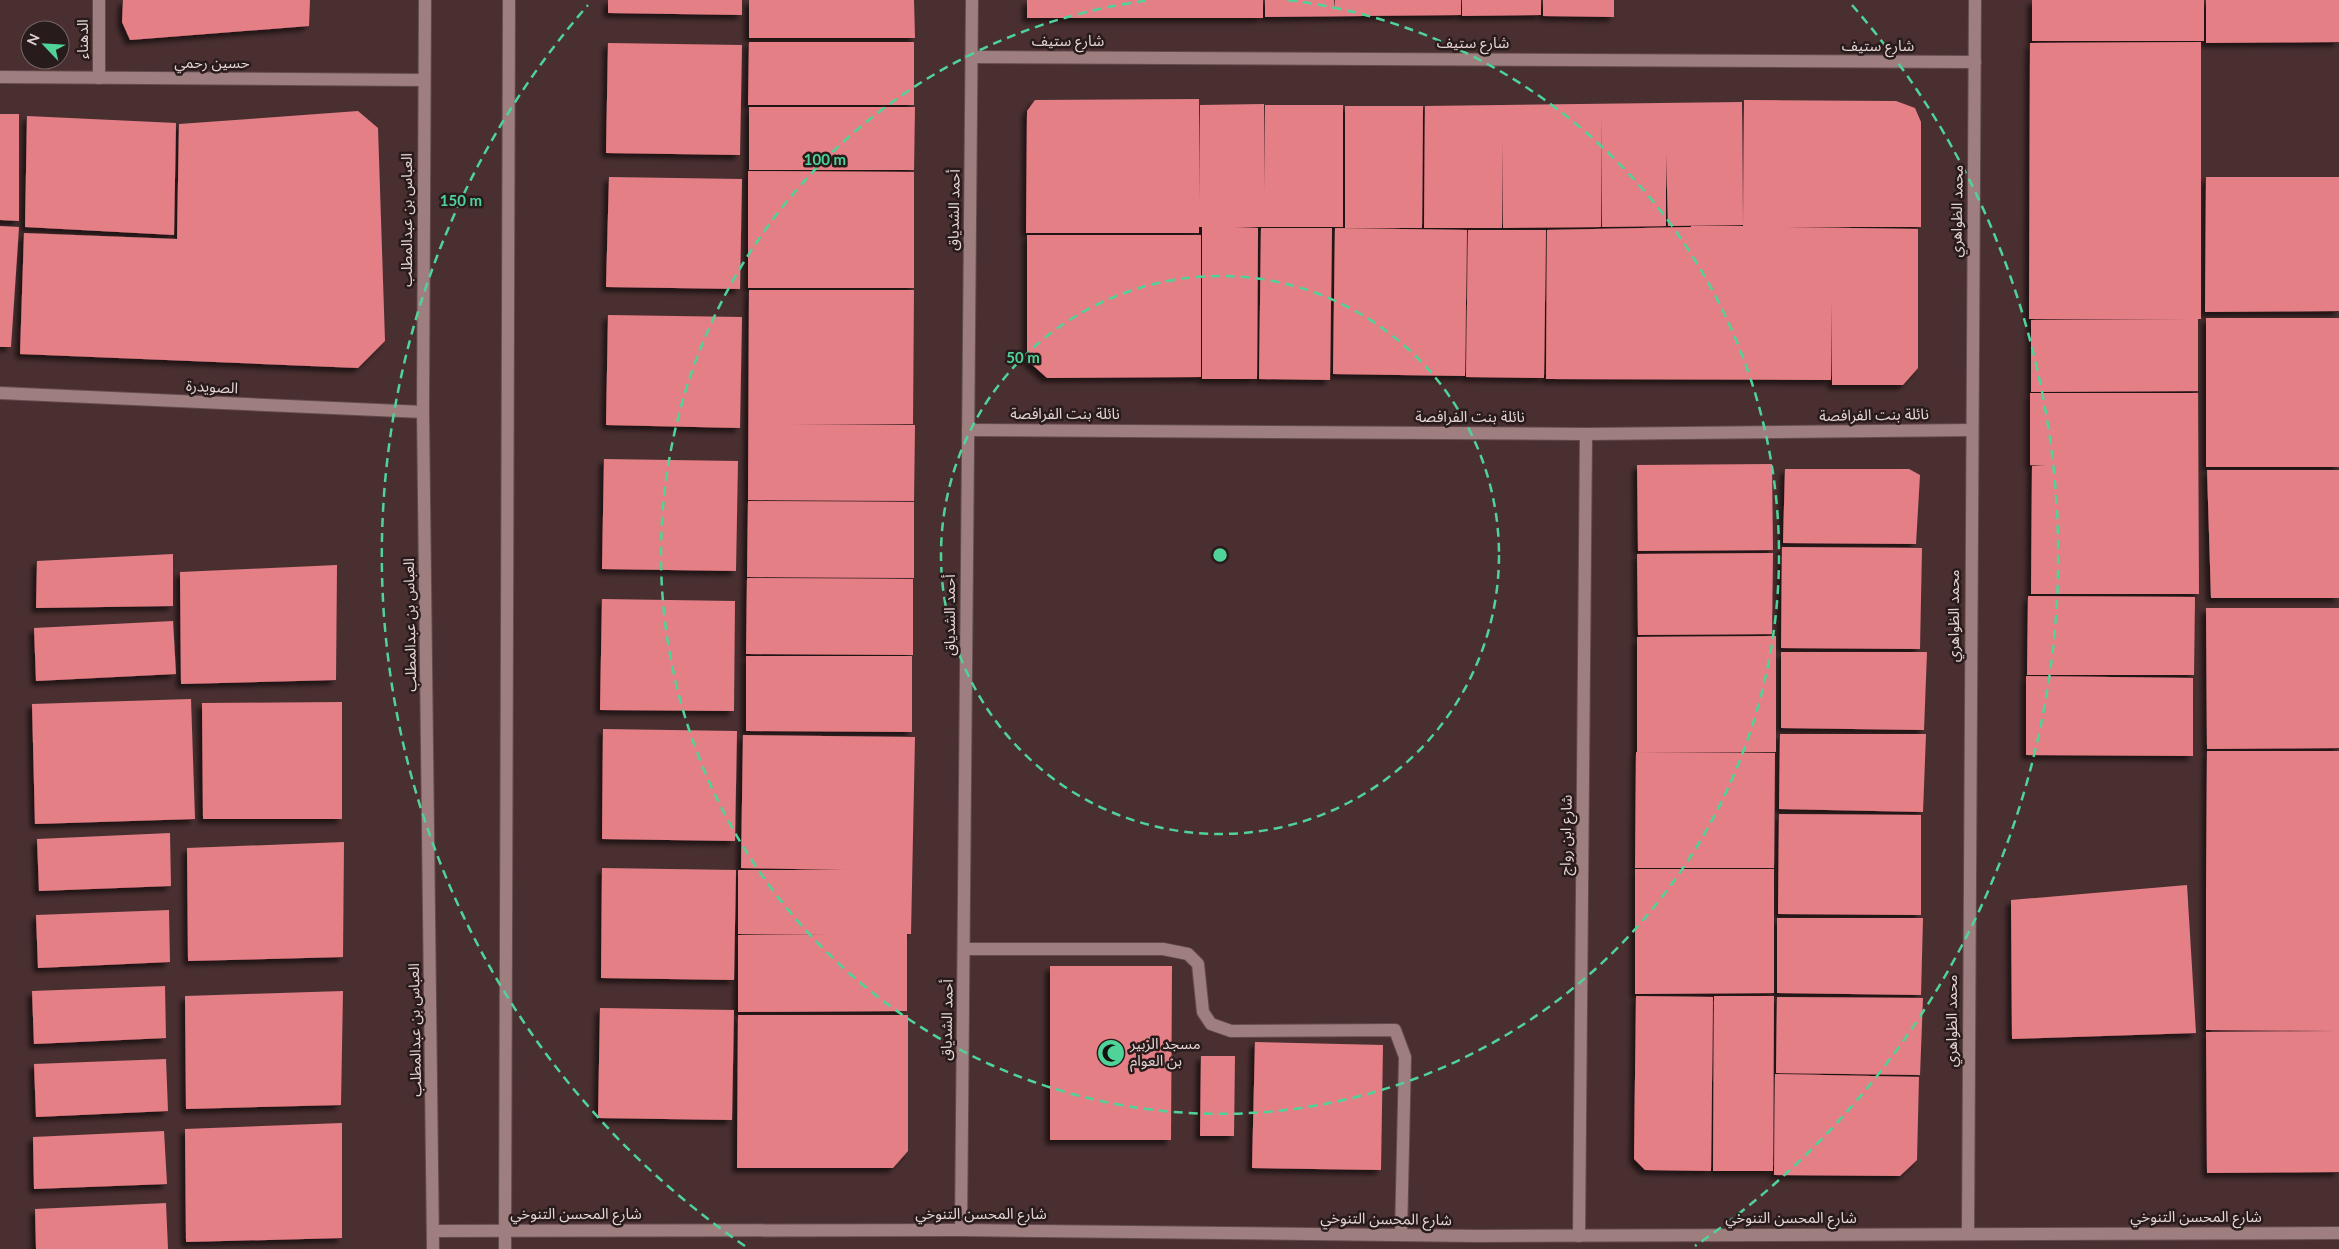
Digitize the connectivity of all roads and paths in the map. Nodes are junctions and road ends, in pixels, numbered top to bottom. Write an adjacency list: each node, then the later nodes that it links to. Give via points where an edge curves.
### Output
1 (99, 0): 9 (street, الدهناء)
2 (424, 0): 10 (street, العباس بن عبدالمطلب)
3 (509, 0): 17 (street)
4 (972, 0): 6 (street, أحمد الشدياق)
5 (1975, 0): 7 (street, محمد الظواهري)
6 (972, 57): 7 (street, شارع ستيف); 13 (street, أحمد الشدياق)
7 (1975, 62): 14 (street, محمد الظواهري)
8 (0, 77): 9 (street, حسين رحمي)
9 (99, 78): 10 (street, حسين رحمي)
10 (424, 80): 12 (street, العباس بن عبدالمطلب)
11 (0, 393): 12 (street, الصويدرة)
12 (423, 412): 19 (street, العباس بن عبدالمطلب)
13 (968, 430): 15 (street, نائلة بنت الفرافصة); 16 (street, أحمد الشدياق)
14 (1971, 430): 15 (street, نائلة بنت الفرافصة); 20 (street, محمد الظواهري)
15 (1586, 434): 23 (street, شارع ابن رواج)
16 (964, 948): 18 (street, أحمد الشدياق); 22 (street, via 1163,949 1188,954 1198,964 1203,1012 1211,1024 1231,1031 1395,1030 1405,1057)
17 (505, 1230): 18 (street, شارع المحسن التنوخي); 19 (street, شارع المحسن التنوخي); 26 (street)
18 (961, 1230): 22 (street, شارع المحسن التنوخي)
19 (433, 1231): 25 (street, العباس بن عبدالمطلب)
20 (1968, 1233): 21 (street, شارع المحسن التنوخي); 23 (street, شارع المحسن التنوخي)
21 (2339, 1233)
22 (1401, 1235): 24 (street, شارع المحسن التنوخي)
23 (1578, 1236): 24 (street, شارع المحسن التنوخي)
24 (1477, 1242)
25 (433, 1249)
26 (505, 1249)

